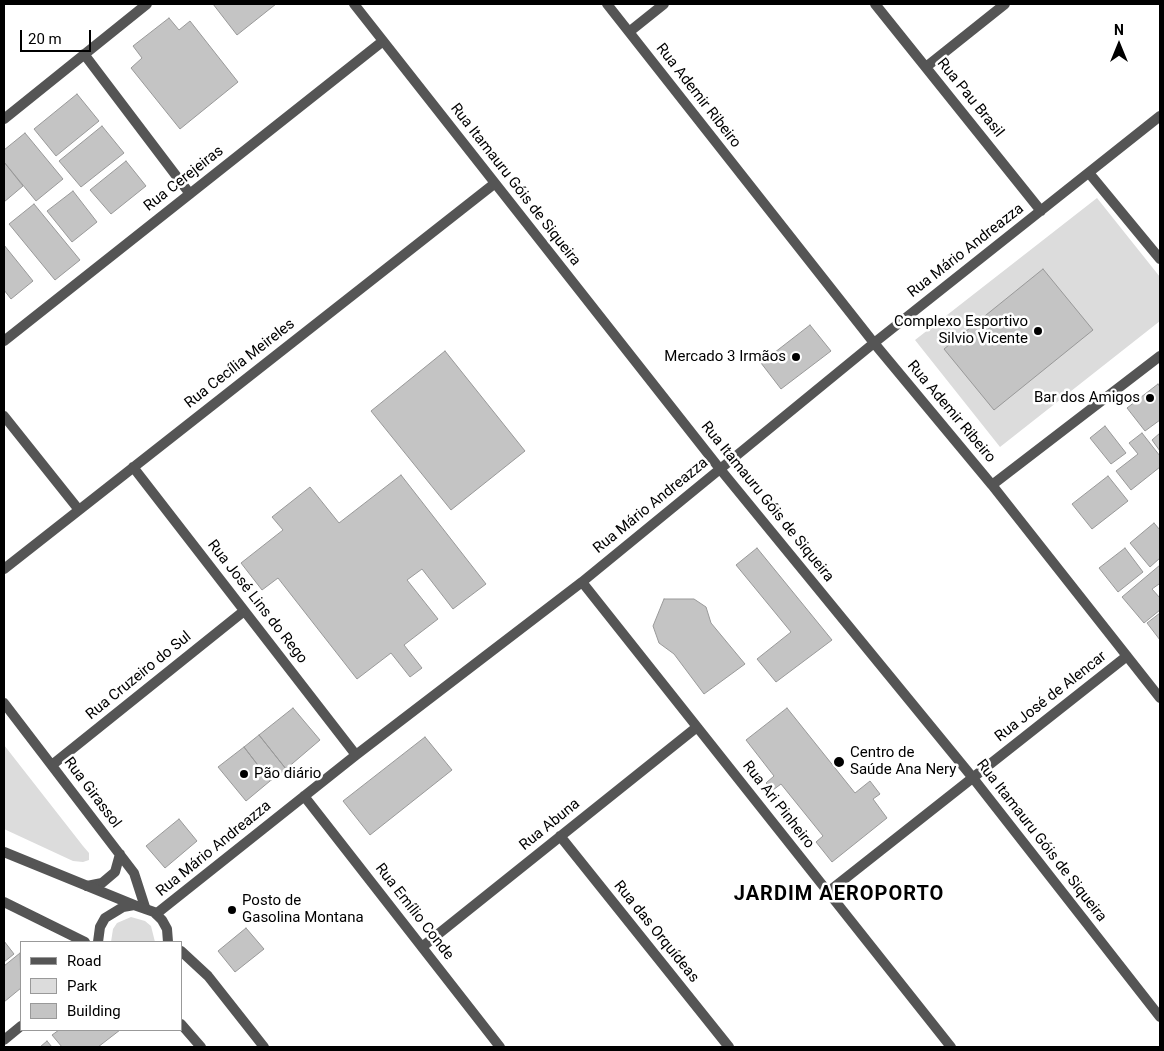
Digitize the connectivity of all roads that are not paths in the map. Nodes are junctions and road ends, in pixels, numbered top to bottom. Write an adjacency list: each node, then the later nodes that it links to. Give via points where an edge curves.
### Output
1 (129, 4): 8 (street)
2 (147, 4): 8 (street)
3 (354, 4): 10 (street, Rua Itamauru Góis de Siqueira)
4 (607, 4): 9 (street, Rua Ademir Ribeiro)
5 (664, 4): 9 (street)
6 (875, 4): 12 (street, Rua Pau Brasil)
7 (1005, 4): 12 (street)
8 (136, 13): 11 (street)
9 (629, 32): 21 (street, Rua Ademir Ribeiro)
10 (383, 41): 16 (street, Rua Itamauru Góis de Siqueira); 17 (street, Rua Cerejeiras)
11 (84, 54): 14 (street); 17 (street)
12 (926, 67): 18 (street, Rua Pau Brasil)
13 (1160, 116): 15 (street, Rua Mário Andreazza)
14 (4, 119)
15 (1089, 173): 18 (street, Rua Mário Andreazza); 19 (street)
16 (494, 184): 24 (street, Rua Cecília Meireles); 25 (street, Rua Itamauru Góis de Siqueira)
17 (190, 194): 20 (street, Rua Cerejeiras)
18 (1041, 211): 21 (street, Rua Mário Andreazza)
19 (1160, 260)
20 (4, 341)
21 (874, 343): 25 (street, Rua Mário Andreazza); 26 (street, Rua Ademir Ribeiro)
22 (1160, 356): 26 (street)
23 (4, 416): 27 (street)
24 (133, 467): 27 (street, Rua Cecília Meireles); 30 (street, Rua José Lins do Rego)
25 (720, 469): 29 (street, Rua Mário Andreazza); 37 (street, Rua Itamauru Góis de Siqueira)
26 (992, 485): 31 (street, Rua Ademir Ribeiro)
27 (79, 510): 28 (street, Rua Cecília Meireles)
28 (4, 569)
29 (582, 582): 34 (street, Rua Ari Pinheiro); 35 (street, Rua Mário Andreazza)
30 (244, 611): 35 (street, Rua José Lins do Rego); 36 (street, Rua Cruzeiro do Sul)
31 (1127, 656): 32 (street, Rua Ademir Ribeiro); 37 (street, Rua José de Alencar)
32 (1160, 698)
33 (4, 703): 36 (street, Rua Girassol)
34 (698, 727): 39 (street, Rua Abuna); 43 (street, Rua Ari Pinheiro)
35 (356, 755): 38 (street, Rua Mário Andreazza)
36 (52, 765): 41 (street, Rua Girassol)
37 (972, 778): 43 (street, Rua José de Alencar); 53 (street, Rua Itamauru Góis de Siqueira)
38 (304, 796): 47 (street, Rua Mário Andreazza); 51 (street, Rua Emílio Conde)
39 (560, 836): 51 (street, Rua Abuna); 60 (street, Rua das Orquídeas)
40 (4, 852): 42 (street)
41 (120, 854): 42 (street, via 115,872 109,878); 46 (street, Rua Girassol, via 134,874)
42 (86, 886): 45 (street)
43 (828, 892): 61 (street, Rua Ari Pinheiro)
44 (4, 902): 48 (street)
45 (134, 905): 46 (street); 49 (street, via 123,906 105,918)
46 (145, 907): 47 (street)
47 (156, 914): 50 (street, via 167,929)
48 (83, 941)
49 (98, 941)
50 (170, 941)
51 (422, 947): 59 (street, Rua Emílio Conde)
52 (182, 952): 58 (street, via 208,976)
53 (1160, 1016)
54 (182, 1025): 57 (street)
55 (20, 1027): 56 (street)
56 (4, 1040)
57 (201, 1047)
58 (264, 1047)
59 (500, 1047)
60 (729, 1047)
61 (951, 1047)

